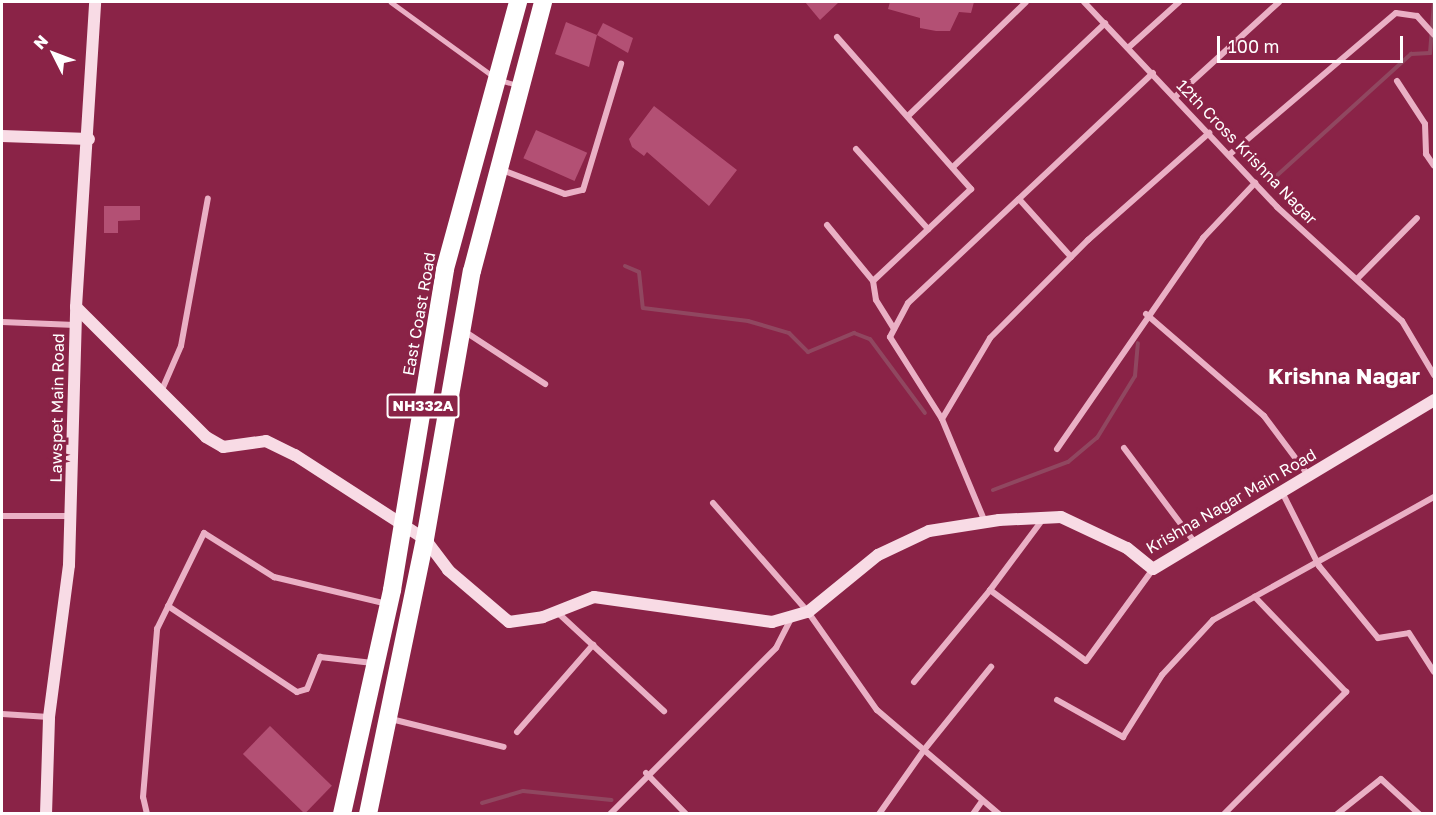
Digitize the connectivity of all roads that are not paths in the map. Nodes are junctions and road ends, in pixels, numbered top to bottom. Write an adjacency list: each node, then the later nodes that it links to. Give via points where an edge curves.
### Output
1 (95, 2): 22 (street, Lawspet Main Road)
2 (391, 2): 15 (lane)
3 (518, 2): 15 (highway, East Coast Road / NH332A)
4 (543, 2): 17 (highway, NH332A)
5 (1026, 2): 19 (street)
6 (1084, 2): 9 (street, 12th Cross Krishna Nagar)
7 (1179, 2): 12 (street)
8 (1279, 2): 18 (street)
9 (1105, 23): 12 (street, 12th Cross Krishna Nagar); 25 (street)
10 (1434, 35): 24 (street, via 1417,16 1396,13)
11 (837, 37): 19 (street)
12 (1128, 48): 14 (street, 12th Cross Krishna Nagar)
13 (621, 64): 27 (street, via 583,190 565,194)
14 (1153, 73): 18 (street, 12th Cross Krishna Nagar); 30 (street)
15 (496, 79): 17 (lane); 58 (highway, East Coast Road / NH332A, via 445,268)
16 (1397, 81): 26 (street, via 1425,124 1426,154)
17 (521, 85): 27 (highway, NH332A)
18 (1176, 98): 20 (street, 12th Cross Krishna Nagar)
19 (908, 116): 25 (street)
20 (1209, 133): 24 (street, 12th Cross Krishna Nagar); 34 (street)
21 (2, 136): 22 (street)
22 (89, 139): 37 (street, Lawspet Main Road)
23 (856, 149): 33 (street)
24 (1229, 155): 28 (street, 12th Cross Krishna Nagar)
25 (954, 166): 33 (street, via 971,189)
26 (1434, 166)
27 (498, 169): 42 (highway, NH332A)
28 (1255, 183): 35 (street, 12th Cross Krishna Nagar); 38 (street, via 1203,238)
29 (208, 198): 45 (street, via 181,346)
30 (1019, 199): 34 (street); 41 (street, via 908,303)
31 (1417, 218): 35 (street)
32 (827, 225): 36 (street)
33 (928, 230): 36 (street)
34 (1071, 257): 47 (street, via 990,338)
35 (1358, 278): 43 (street, 12th Cross Krishna Nagar, via 1402,321)
36 (873, 281): 41 (street, via 876,300)
37 (76, 307): 40 (street, Lawspet Main Road); 45 (street)
38 (1146, 314): 49 (street); 50 (street, via 1264,416)
39 (2, 322): 40 (street)
40 (75, 326): 55 (street, Lawspet Main Road)
41 (894, 329): 47 (street, via 890,337)
42 (460, 331): 44 (street); 59 (highway, NH332A)
43 (1434, 375)
44 (545, 384)
45 (161, 392): 58 (street, via 206,437 224,447 266,441)
46 (1434, 400): 50 (street, Krishna Nagar Main Road)
47 (942, 419): 57 (street)
48 (1124, 448): 60 (street)
49 (1057, 449)
50 (1309, 476): 51 (street, Krishna Nagar Main Road)
51 (1282, 492): 60 (street, Krishna Nagar Main Road); 61 (street)
52 (1434, 497): 61 (street)
53 (713, 503): 68 (street)
54 (2, 516): 55 (street)
55 (72, 516): 78 (street, Lawspet Main Road)
56 (1044, 517): 57 (street, Krishna Nagar Main Road); 62 (street, Krishna Nagar Main Road, via 1061,517 1118,544); 63 (street)
57 (985, 522): 68 (street, Krishna Nagar Main Road, via 929,531 878,555)
58 (404, 523): 59 (street); 65 (highway, East Coast Road / NH332A)
59 (425, 539): 67 (street, Krishna Nagar Main Road, via 448,570 509,622); 79 (highway, NH332A)
60 (1195, 544): 62 (street, Krishna Nagar Main Road)
61 (1319, 566): 64 (street); 73 (street, via 1377,638 1409,633)
62 (1153, 569): 63 (street, via 1086,660)
63 (990, 590): 74 (street)
64 (1255, 597): 75 (street, via 1213,620 1162,675 1123,736); 94 (street, via 1346,692)
65 (389, 604): 66 (street, via 274,577 204,533); 71 (highway, East Coast Road / NH332A)
66 (168, 606): 71 (street, via 297,692 307,689 320,657); 86 (street, via 157,629 143,797)
67 (556, 612): 69 (street, Krishna Nagar Main Road, via 594,597 772,622); 70 (street)
68 (808, 612): 69 (street, Krishna Nagar Main Road); 82 (street, via 877,710)
69 (792, 617): 83 (street, via 776,648)
70 (593, 645): 76 (street); 80 (street)
71 (376, 663): 87 (highway, East Coast Road / NH332A)
72 (991, 667): 82 (street)
73 (1434, 672)
74 (914, 682)
75 (1057, 700)
76 (664, 711)
77 (2, 714): 78 (street)
78 (49, 717): 85 (street, Lawspet Main Road)
79 (390, 719): 81 (street); 88 (highway, NH332A)
80 (517, 732)
81 (504, 747)
82 (924, 750): 84 (street); 91 (street)
83 (646, 773): 89 (street); 90 (street)
84 (982, 801): 92 (street); 93 (street)
85 (46, 813)
86 (147, 813)
87 (342, 813)
88 (368, 813)
89 (610, 813)
90 (686, 813)
91 (879, 813)
92 (973, 813)
93 (999, 813)
94 (1224, 813)
95 (1337, 813): 96 (street, via 1382,779)
96 (1419, 813)

